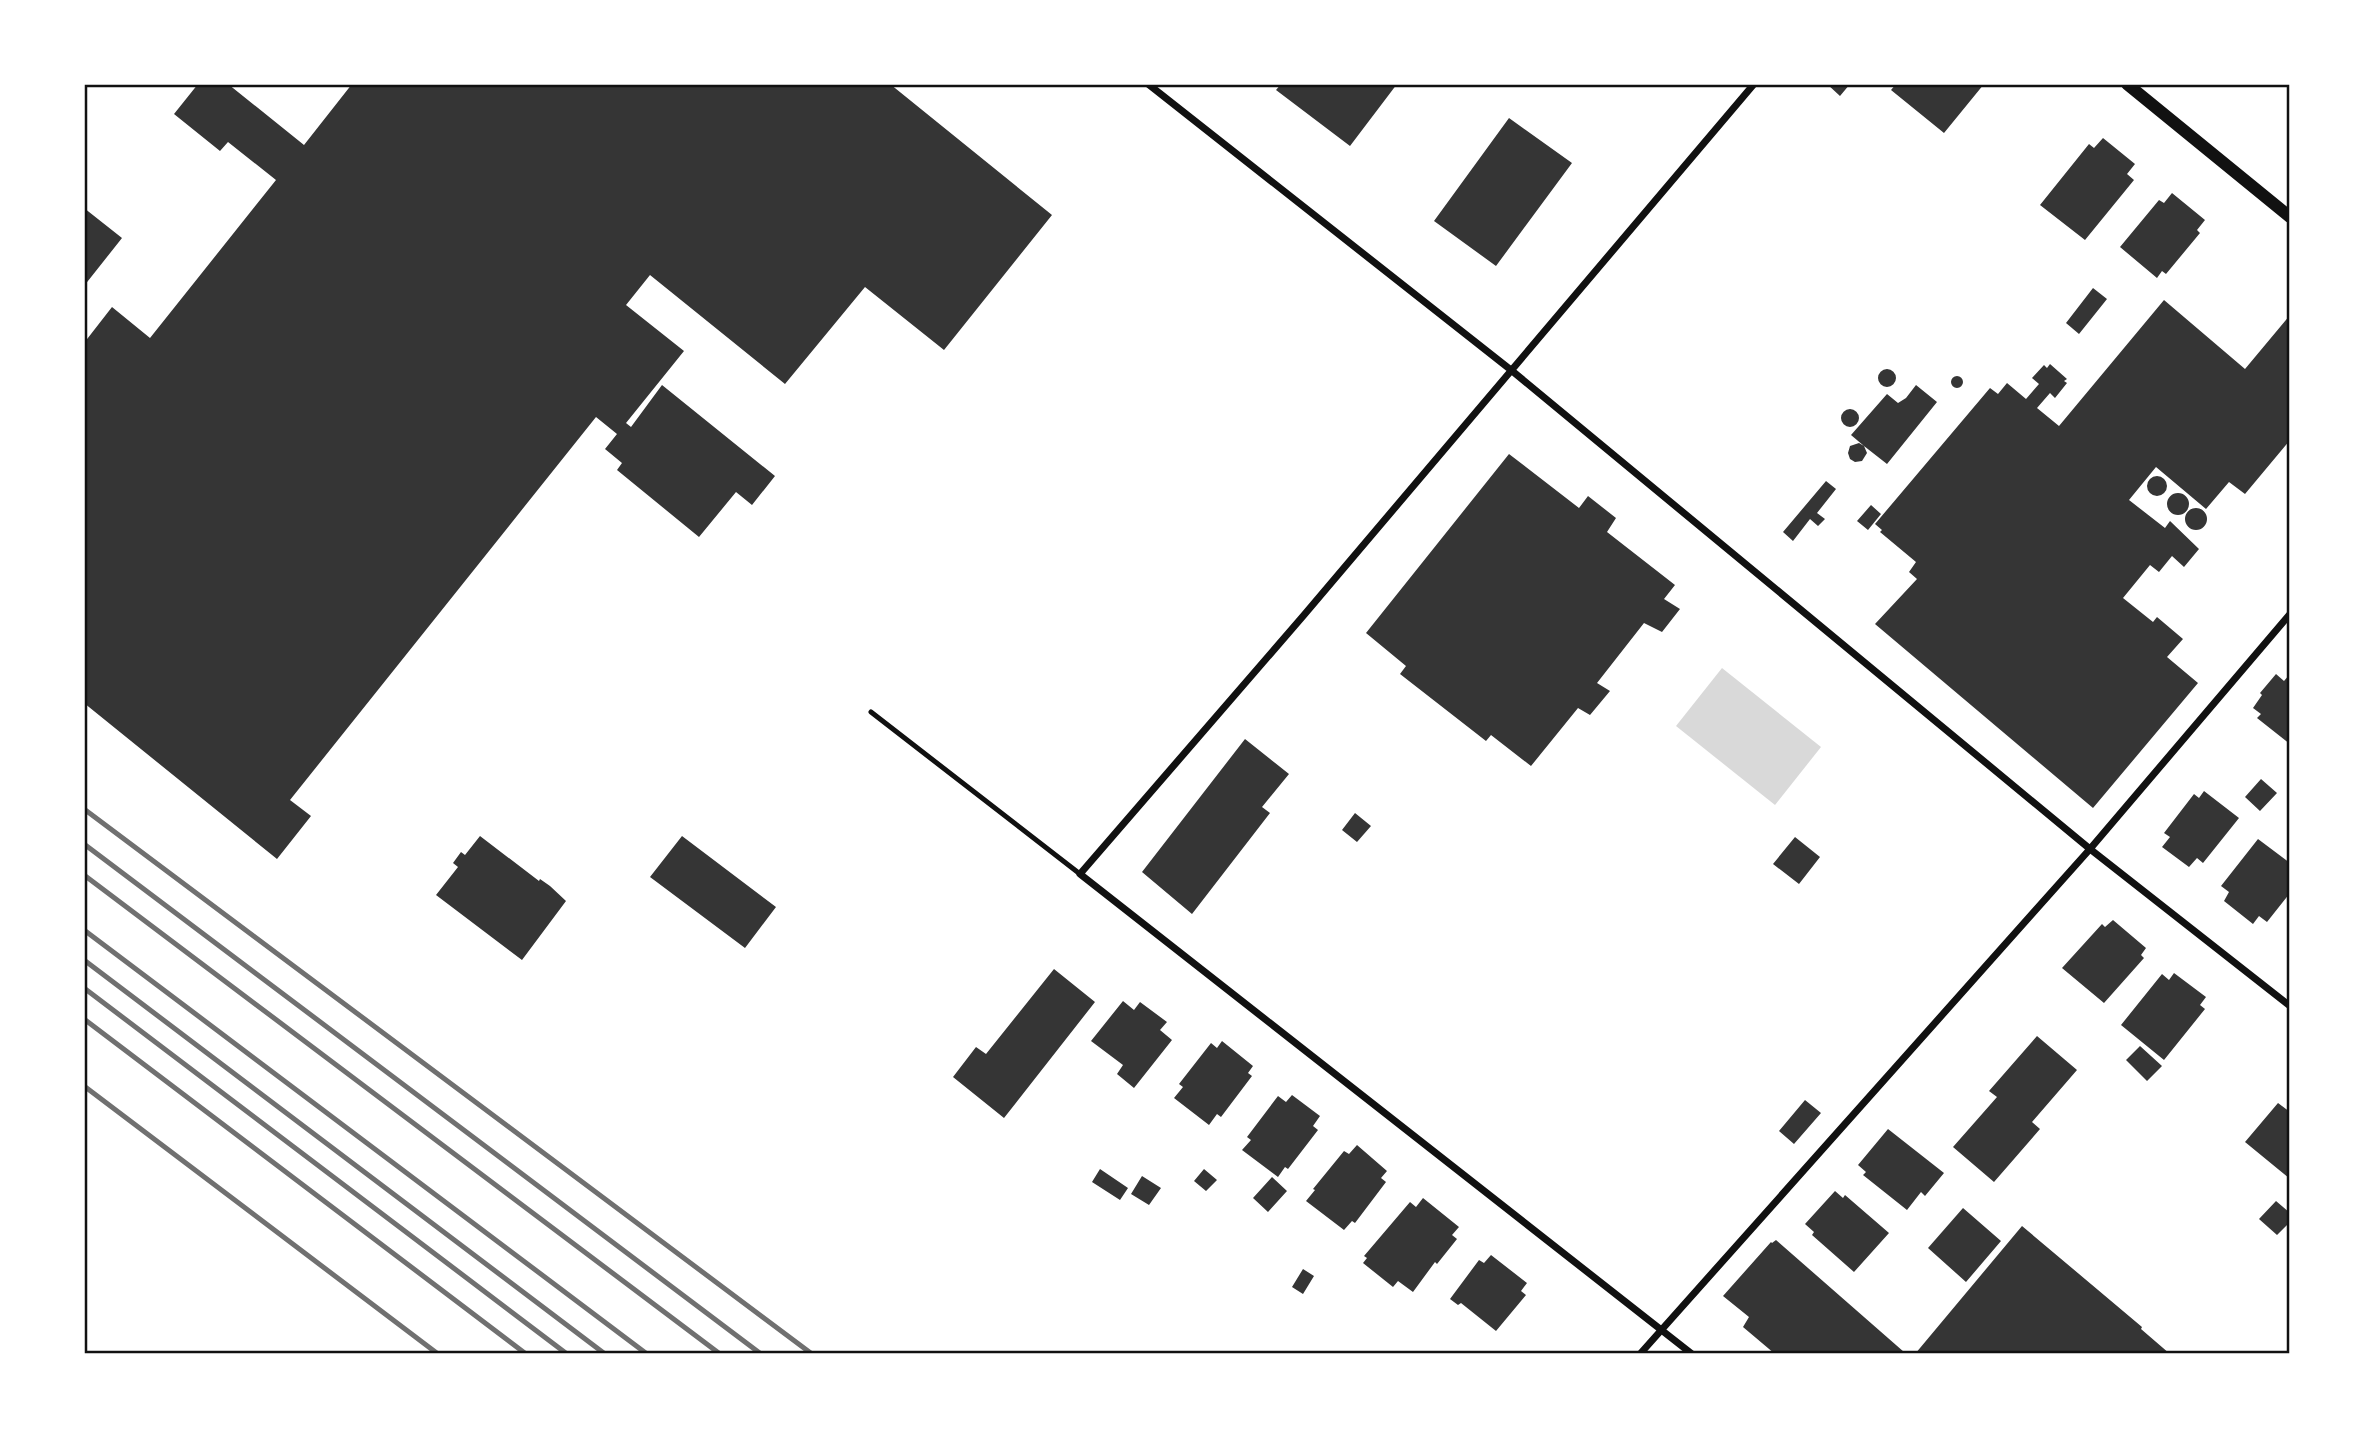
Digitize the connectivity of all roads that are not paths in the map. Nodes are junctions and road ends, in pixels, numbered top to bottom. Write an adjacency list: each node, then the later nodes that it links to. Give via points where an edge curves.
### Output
1 (1149, 84): 5 (street)
2 (1754, 84): 5 (street)
3 (2127, 84): 4 (street)
4 (2290, 217)
5 (1511, 370): 8 (street); 9 (street)
6 (2290, 614): 8 (street)
7 (872, 712): 9 (lane)
8 (2090, 849): 10 (street); 11 (street)
9 (1080, 874): 11 (street)
10 (2290, 1006)
11 (1662, 1330): 12 (street); 13 (street)
12 (1640, 1354)
13 (1692, 1354)

